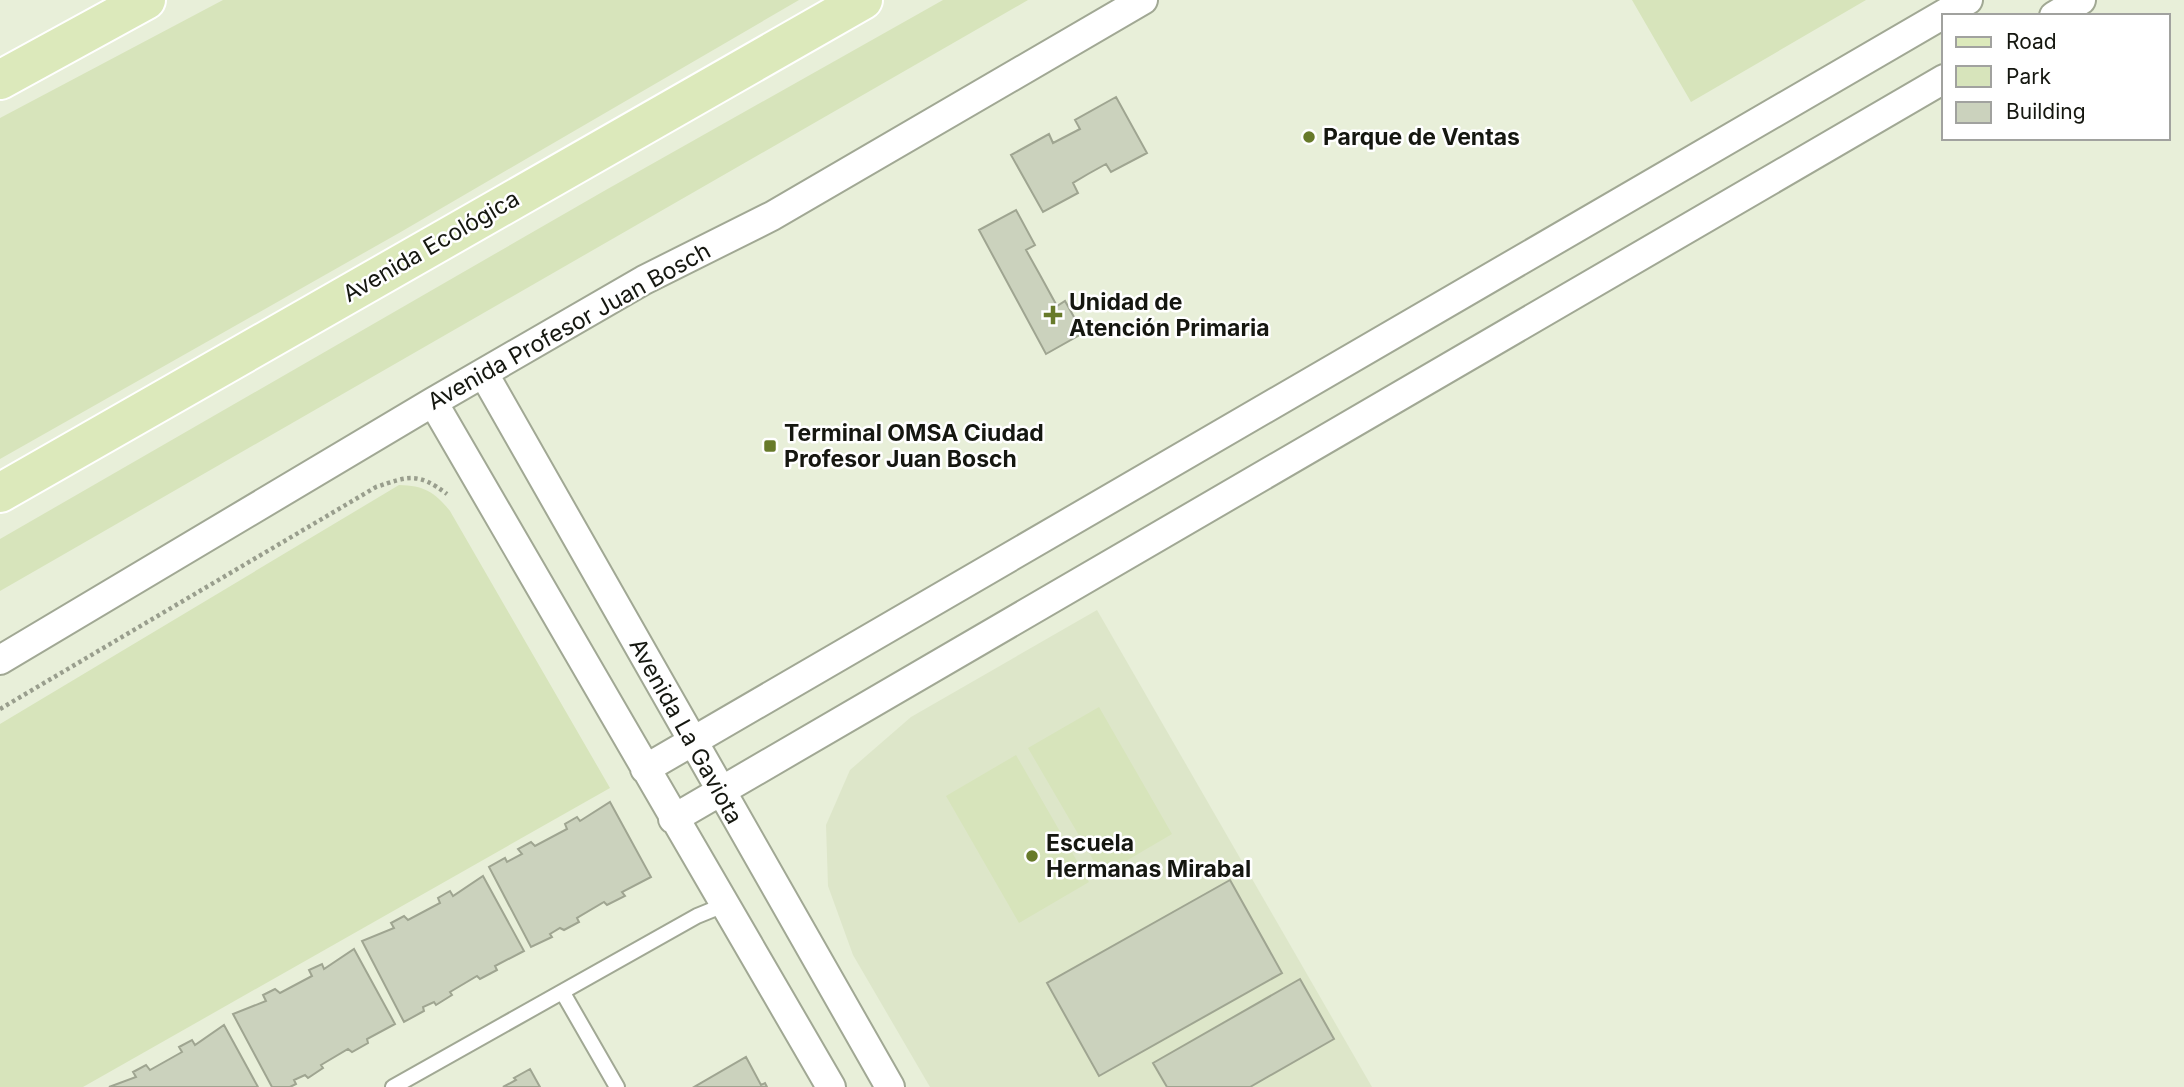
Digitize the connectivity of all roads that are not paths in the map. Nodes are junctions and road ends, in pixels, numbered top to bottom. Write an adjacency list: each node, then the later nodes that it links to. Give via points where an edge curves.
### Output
1 (146, 0): 9 (main road)
2 (863, 0): 13 (main road, Avenida Ecológica)
3 (1143, 0): 11 (street, Avenida Profesor Juan Bosch, via 772,216 644,280)
4 (1968, 0): 6 (street)
5 (2081, 0): 7 (street)
6 (1944, 14)
7 (2057, 14)
8 (1942, 15): 15 (street)
9 (0, 80)
10 (1942, 80): 17 (street)
11 (484, 374): 12 (street, Avenida Profesor Juan Bosch); 15 (street, Avenida La Gaviota)
12 (433, 402): 14 (street, Avenida Profesor Juan Bosch); 16 (street)
13 (0, 493)
14 (0, 660)
15 (691, 741): 16 (street); 17 (street, Avenida La Gaviota)
16 (645, 769): 18 (street)
17 (719, 791): 18 (street); 24 (street, Avenida La Gaviota)
18 (673, 819): 19 (street)
19 (724, 905): 20 (lane); 23 (street)
20 (564, 993): 21 (lane); 22 (lane)
21 (393, 1087)
22 (617, 1087)
23 (831, 1087)
24 (890, 1087)

